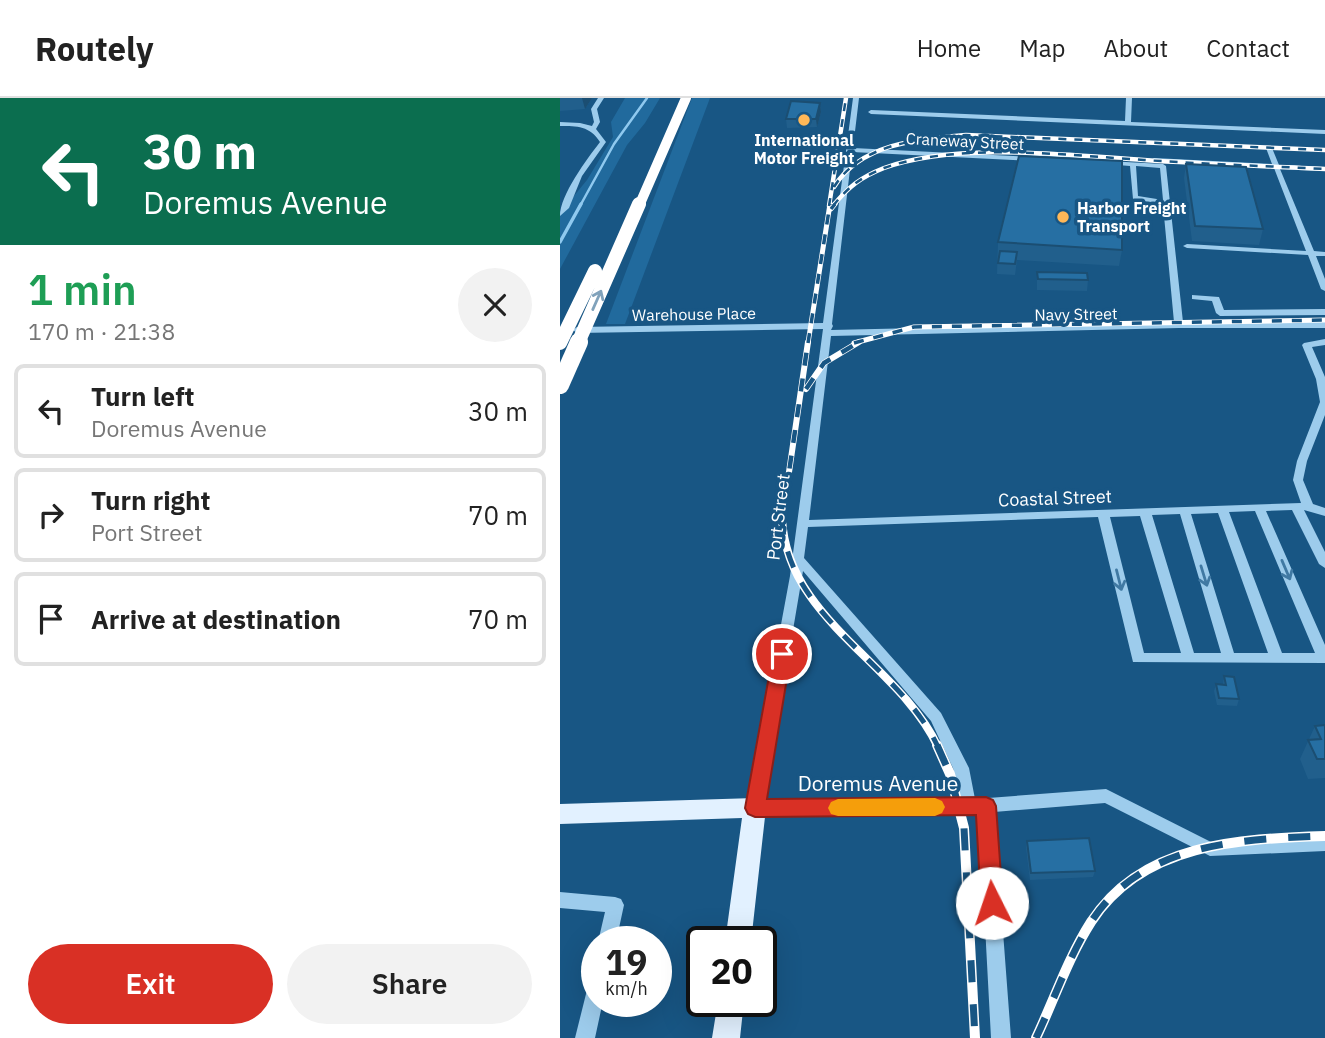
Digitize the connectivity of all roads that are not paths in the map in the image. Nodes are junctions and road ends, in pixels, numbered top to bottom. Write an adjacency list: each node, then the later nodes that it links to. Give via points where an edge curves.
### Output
1 (601, 98): 9 (street, via 594,109 597,122)
2 (677, 98): 30 (highway, bridge)
3 (686, 98): 31 (highway, one-way to 3, bridge)
4 (856, 98): 12 (street, Port Street)
5 (1129, 98): 7 (street)
6 (871, 112): 7 (street)
7 (1128, 123): 10 (street)
8 (560, 124): 9 (street)
9 (593, 129): 18 (street, via 603,142)
10 (1325, 132)
11 (1269, 148): 15 (street)
12 (849, 150): 14 (street, Craneway Street); 27 (street, Port Street)
13 (1024, 154): 15 (street, Craneway Street)
14 (1133, 164): 17 (street, via 1135,198); 17 (street, Craneway Street, via 1163,166)
15 (1276, 166): 16 (street, Craneway Street); 20 (street)
16 (1325, 169)
17 (1167, 203): 25 (street)
18 (560, 214)
19 (1187, 246): 20 (street)
20 (1311, 253): 21 (street); 22 (street)
21 (1325, 254)
22 (1325, 289)
23 (1195, 297): 24 (street, via 1216,299 1220,313)
24 (1325, 312)
25 (1179, 325): 26 (street, Navy Street); 27 (street, Navy Street)
26 (1325, 325)
27 (828, 330): 28 (street, Warehouse Place); 39 (street, Port Street)
28 (560, 331)
29 (1325, 342): 32 (street, via 1307,345 1325,402 1301,461)
30 (560, 343)
31 (560, 385)
32 (1302, 506): 33 (street, Coastal Street); 37 (street); 41 (street)
33 (1259, 508): 34 (street, Coastal Street); 45 (street, one-way to 45)
34 (1222, 509): 35 (street, Coastal Street); 44 (street)
35 (1184, 510): 36 (street, Coastal Street); 43 (street, one-way to 43)
36 (1145, 512): 38 (street, Coastal Street); 42 (street)
37 (1325, 512)
38 (1103, 513): 39 (street, Coastal Street); 42 (street, one-way to 42, via 1138,658)
39 (802, 524): 40 (street, Port Street)
40 (798, 558): 46 (street, via 936,717); 47 (street, Port Street)
41 (1325, 564)
42 (1189, 658): 43 (street)
43 (1229, 658): 44 (street)
44 (1277, 658): 45 (street)
45 (1324, 658)
46 (977, 806): 47 (street, Doremus Avenue); 49 (street, via 1106,796 1210,849); 57 (street)
47 (755, 808): 48 (main road, Doremus Avenue); 52 (main road, Port Street)
48 (560, 814)
49 (1325, 844)
50 (560, 900): 51 (street, via 615,905)
51 (610, 926)
52 (740, 926)
53 (590, 1017): 55 (street)
54 (729, 1017): 56 (main road)
55 (585, 1038)
56 (726, 1038)
57 (1001, 1038)

